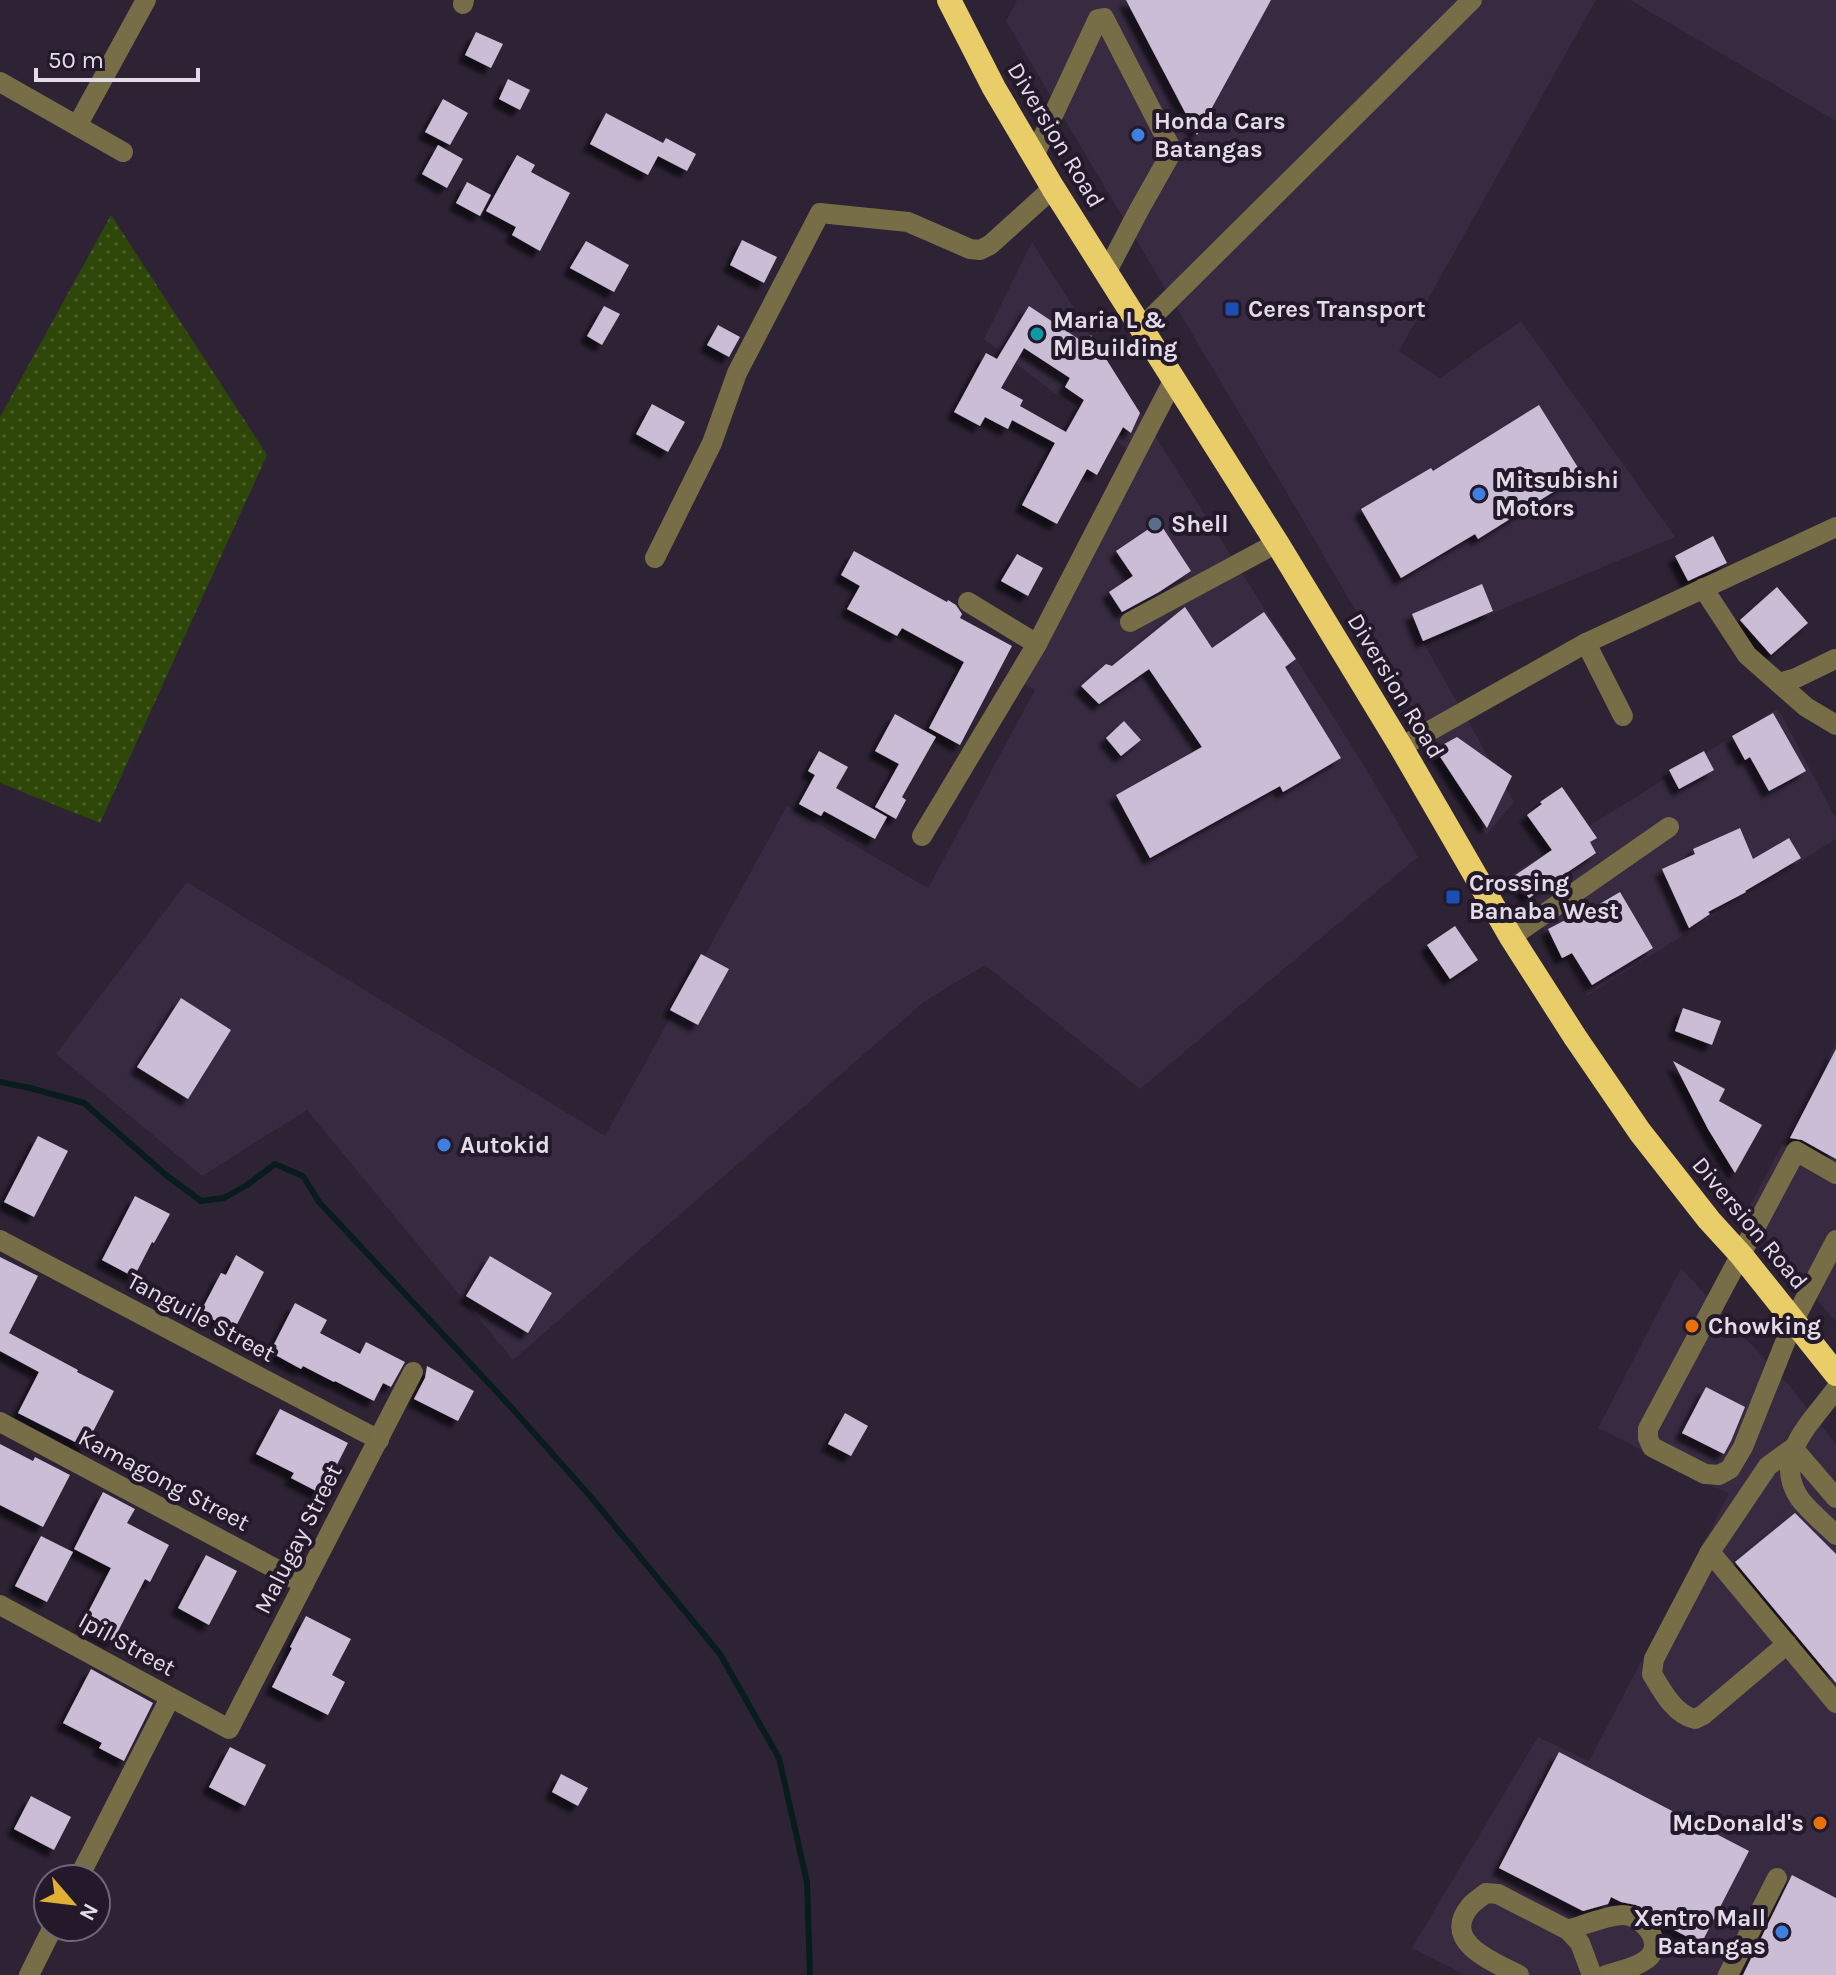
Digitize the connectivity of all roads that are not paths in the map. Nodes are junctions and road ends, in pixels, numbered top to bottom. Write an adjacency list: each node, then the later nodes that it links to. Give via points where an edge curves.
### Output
1 (146, 0): 5 (street)
2 (949, 0): 7 (highway, Diversion Road)
3 (1472, 0): 10 (street)
4 (0, 82): 5 (street)
5 (77, 126): 6 (street)
6 (123, 152)
7 (1034, 156): 8 (highway, Diversion Road); 9 (street, via 1098,19 1104,18 1171,148)
8 (1053, 188): 9 (highway, Diversion Road); 14 (street, via 980,250 908,222 820,213 737,373 712,443)
9 (1106, 273): 10 (highway, Diversion Road)
10 (1140, 329): 11 (highway, Diversion Road)
11 (1174, 379): 13 (highway, Diversion Road); 19 (street)
12 (1836, 527): 15 (street)
13 (1277, 543): 17 (street); 24 (highway, Diversion Road)
14 (655, 558)
15 (1703, 588): 18 (street); 21 (street, via 1747,655)
16 (968, 602): 19 (street)
17 (1130, 622)
18 (1586, 643): 22 (street); 24 (street)
19 (1037, 644): 26 (street)
20 (1835, 659): 21 (street)
21 (1779, 683): 23 (street)
22 (1623, 716)
23 (1836, 725)
24 (1401, 747): 27 (highway, Diversion Road)
25 (1669, 827): 27 (street)
26 (922, 836)
27 (1511, 937): 31 (highway, Diversion Road, via 1640,1132)
28 (1836, 1174): 31 (street, via 1796,1151)
29 (0, 1240): 37 (street, Tanguile Street)
30 (1836, 1240): 32 (street)
31 (1741, 1255): 32 (highway, Diversion Road); 32 (street, via 1648,1429 1652,1447 1705,1474 1730,1469)
32 (1794, 1320): 34 (highway, Diversion Road)
33 (413, 1372): 37 (street, Malugay Street)
34 (1836, 1374)
35 (1836, 1389): 38 (street)
36 (0, 1422): 42 (street, Kamagong Street)
37 (379, 1440): 42 (street, Malugay Street)
38 (1793, 1448): 39 (street); 40 (street, via 1788,1474 1801,1499); 41 (street, via 1768,1466)
39 (1836, 1498)
40 (1836, 1535)
41 (1710, 1552): 44 (street); 44 (street, via 1654,1659 1652,1674 1664,1694 1685,1717 1695,1719)
42 (304, 1584): 47 (street, Malugay Street)
43 (0, 1605): 45 (street, Ipil Street)
44 (1787, 1644): 46 (street)
45 (170, 1698): 47 (street, Ipil Street); 48 (street)
46 (1836, 1703)
47 (229, 1729)
48 (86, 1863)
49 (1777, 1878): 56 (street)
50 (1568, 1930): 53 (street, via 1498,1894 1486,1893 1470,1905 1462,1937 1483,1956); 54 (street, via 1580,1943); 55 (street, via 1620,1915 1640,1919 1646,1926 1652,1954)
51 (45, 1943): 52 (street)
52 (29, 1975)
53 (1519, 1975)
54 (1592, 1975)
55 (1606, 1975)
56 (1728, 1975)

